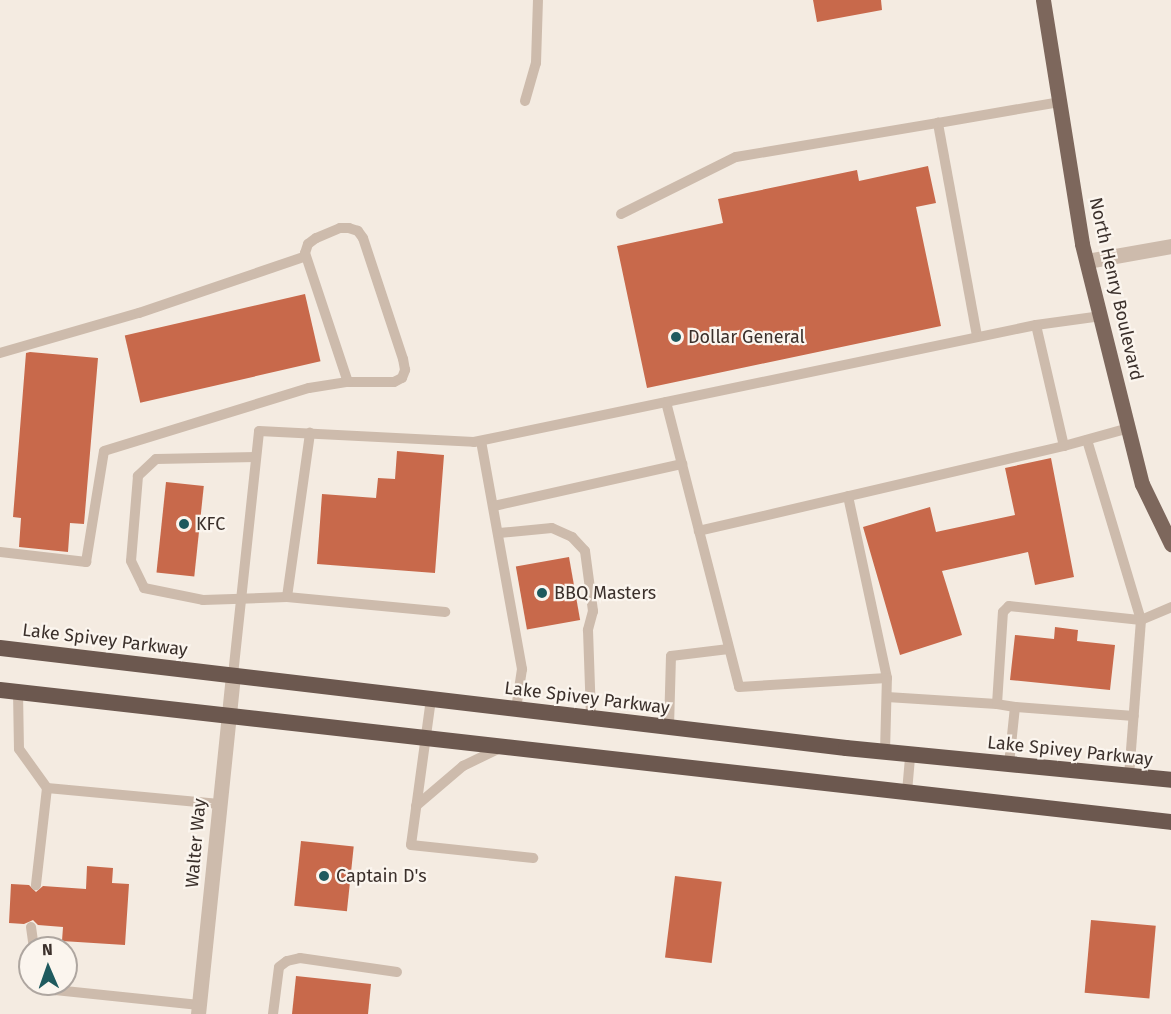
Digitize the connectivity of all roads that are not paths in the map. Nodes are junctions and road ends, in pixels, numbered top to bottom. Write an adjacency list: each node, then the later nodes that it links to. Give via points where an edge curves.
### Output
1 (538, 0): 3 (lane, via 536,63)
2 (1043, 0): 4 (main road, North Henry Boulevard)
3 (525, 101)
4 (1059, 102): 5 (lane); 9 (main road, North Henry Boulevard)
5 (938, 123): 6 (lane, via 736,157); 12 (lane)
6 (621, 214)
7 (1171, 246): 9 (street)
8 (306, 256): 13 (lane, via 139,313); 14 (lane); 14 (lane, via 308,244 340,228 358,231 363,238 405,370 402,378 394,382)
9 (1087, 261): 10 (main road, North Henry Boulevard)
10 (1101, 316): 11 (lane); 16 (main road, North Henry Boulevard)
11 (1036, 325): 12 (lane); 20 (lane)
12 (977, 336): 15 (lane)
13 (0, 353)
14 (348, 382): 28 (lane, via 309,388 104,451 86,562)
15 (666, 402): 19 (lane); 22 (lane)
16 (1129, 428): 18 (lane); 27 (main road, North Henry Boulevard, via 1142,484)
17 (310, 433): 19 (lane); 21 (lane, via 259,430); 29 (lane)
18 (1086, 440): 20 (lane); 33 (lane)
19 (481, 441): 24 (lane)
20 (1064, 446): 23 (lane)
21 (256, 457): 30 (lane); 30 (lane, via 156,459 138,476 131,561 144,588 203,600)
22 (682, 464): 24 (lane); 25 (lane)
23 (848, 496): 25 (lane); 37 (lane)
24 (494, 506): 26 (lane)
25 (699, 531): 35 (lane)
26 (499, 533): 44 (lane, via 522,669); 47 (lane, via 552,528 572,537 585,551 593,611 588,630)
27 (1171, 544)
28 (0, 552)
29 (288, 597): 30 (lane); 32 (lane)
30 (240, 599): 36 (lane)
31 (1171, 607): 33 (lane)
32 (445, 612)
33 (1141, 620): 42 (lane, via 1009,606 1003,612); 45 (lane)
34 (0, 648): 36 (highway, Lake Spivey Parkway)
35 (729, 649): 37 (lane, via 739,687); 48 (lane, via 671,656)
36 (233, 675): 41 (highway, Lake Spivey Parkway); 46 (street, Walter Way)
37 (887, 678): 40 (lane)
38 (0, 690): 39 (highway)
39 (18, 692): 46 (highway); 56 (lane, via 19,749)
40 (886, 697): 42 (lane); 51 (lane)
41 (431, 699): 44 (highway, Lake Spivey Parkway); 49 (lane)
42 (997, 704): 43 (lane)
43 (1015, 706): 45 (lane); 53 (lane)
44 (516, 709): 47 (highway, Lake Spivey Parkway)
45 (1134, 716): 54 (lane)
46 (227, 717): 49 (highway); 58 (street, Walter Way)
47 (591, 718): 48 (highway, Lake Spivey Parkway)
48 (669, 727): 51 (highway, Lake Spivey Parkway)
49 (426, 739): 50 (highway); 59 (lane)
50 (502, 747): 57 (highway); 59 (lane, via 463,766)
51 (885, 752): 52 (highway, Lake Spivey Parkway)
52 (910, 754): 53 (highway, Lake Spivey Parkway); 57 (lane)
53 (1009, 764): 54 (highway, Lake Spivey Parkway)
54 (1129, 776): 55 (highway, Lake Spivey Parkway)
55 (1168, 778)
56 (47, 788): 58 (lane); 62 (lane)
57 (907, 792): 60 (highway)
58 (219, 804): 67 (street, Walter Way)
59 (416, 806): 61 (lane, via 411,845)
60 (1171, 822)
61 (533, 858)
62 (36, 885)
63 (32, 927): 64 (lane)
64 (32, 936)
65 (397, 972): 68 (lane, via 300,958 286,961 279,967)
66 (78, 991): 67 (lane)
67 (198, 1009)
68 (273, 1014)

